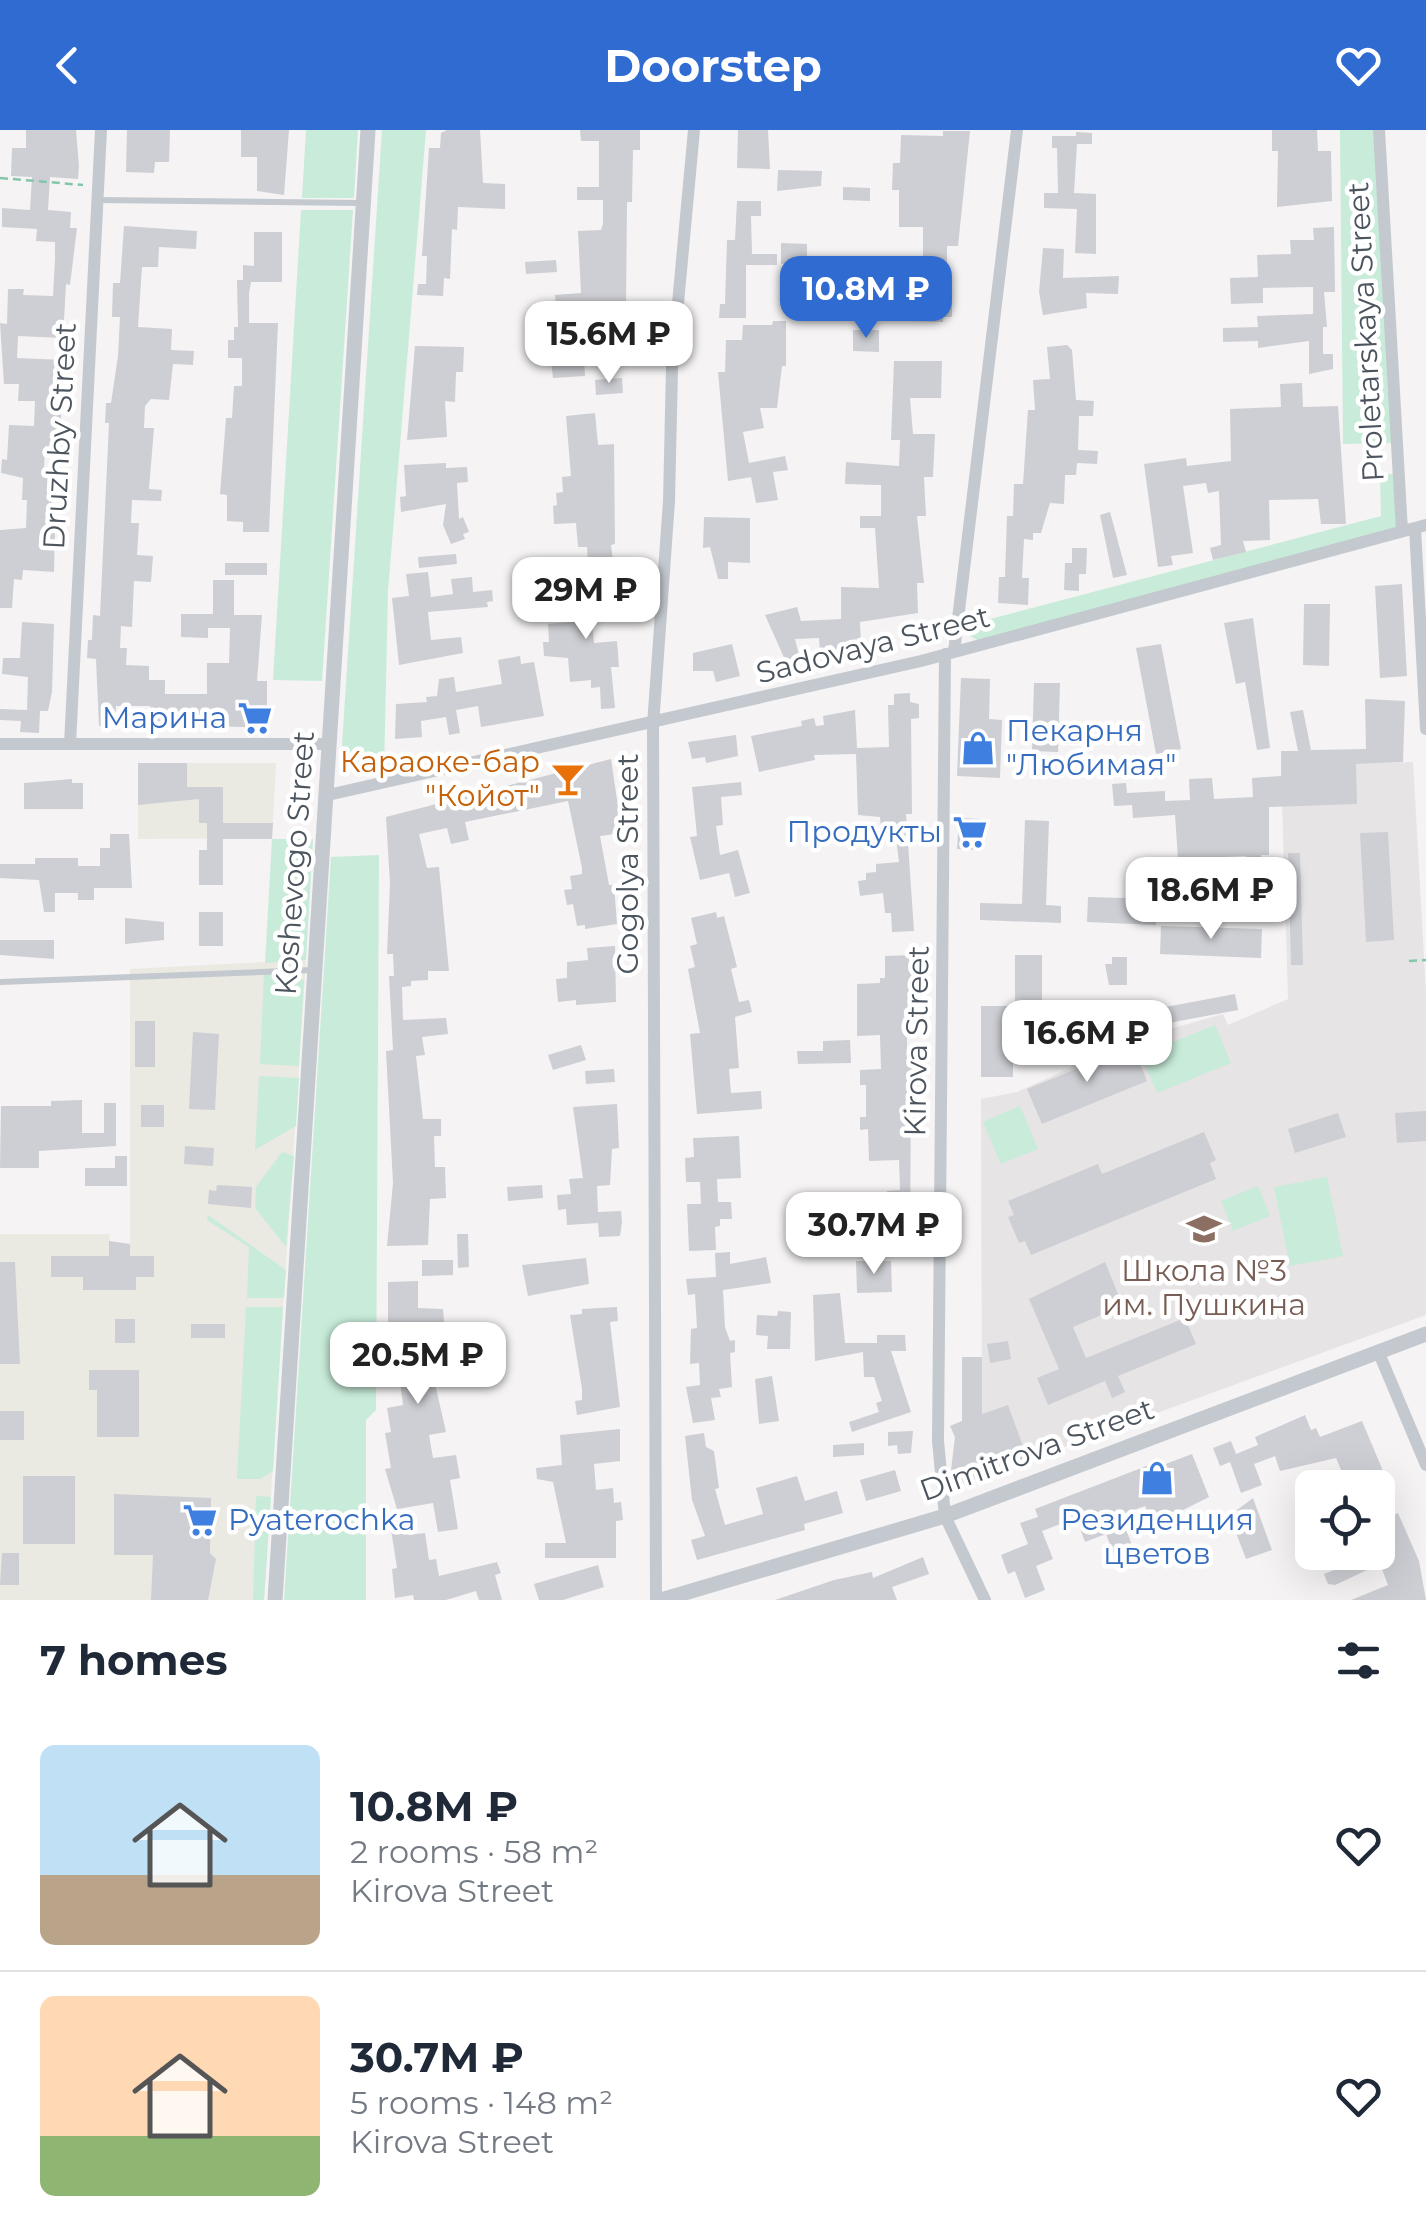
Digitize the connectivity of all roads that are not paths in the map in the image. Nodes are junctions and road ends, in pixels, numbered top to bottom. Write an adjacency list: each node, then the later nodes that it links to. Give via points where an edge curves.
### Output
1 (101, 130): 6 (street, Druzhby Street)
2 (368, 130): 7 (street, Koshevogo Street)
3 (694, 130): 10 (street, Gogolya Street, via 672,368)
4 (1017, 130): 9 (street, Kirova Street)
5 (1380, 130): 8 (street, Proletarskaya Street)
6 (97, 193): 7 (lane); 13 (street, Druzhby Street)
7 (364, 204): 14 (street, Koshevogo Street)
8 (1415, 528): 9 (street, Sadovaya Street); 11 (street, Proletarskaya Street)
9 (949, 653): 10 (street, Sadovaya Street); 21 (street, Kirova Street, via 938,1416)
10 (653, 725): 15 (street, Sadovaya Street); 23 (street, Gogolya Street)
11 (1426, 729)
12 (0, 744): 13 (street)
13 (70, 744): 14 (street)
14 (330, 744): 15 (street, Koshevogo Street)
15 (328, 795): 16 (street, Koshevogo Street)
16 (316, 970): 17 (lane); 22 (street, Koshevogo Street)
17 (0, 982)
18 (1426, 1334): 19 (street, Dimitrova Street)
19 (1378, 1351): 20 (street); 21 (street, Dimitrova Street)
20 (1426, 1465)
21 (946, 1516): 23 (street, Dimitrova Street); 24 (street, Kirova Street)
22 (275, 1600)
23 (658, 1600)
24 (985, 1600)

